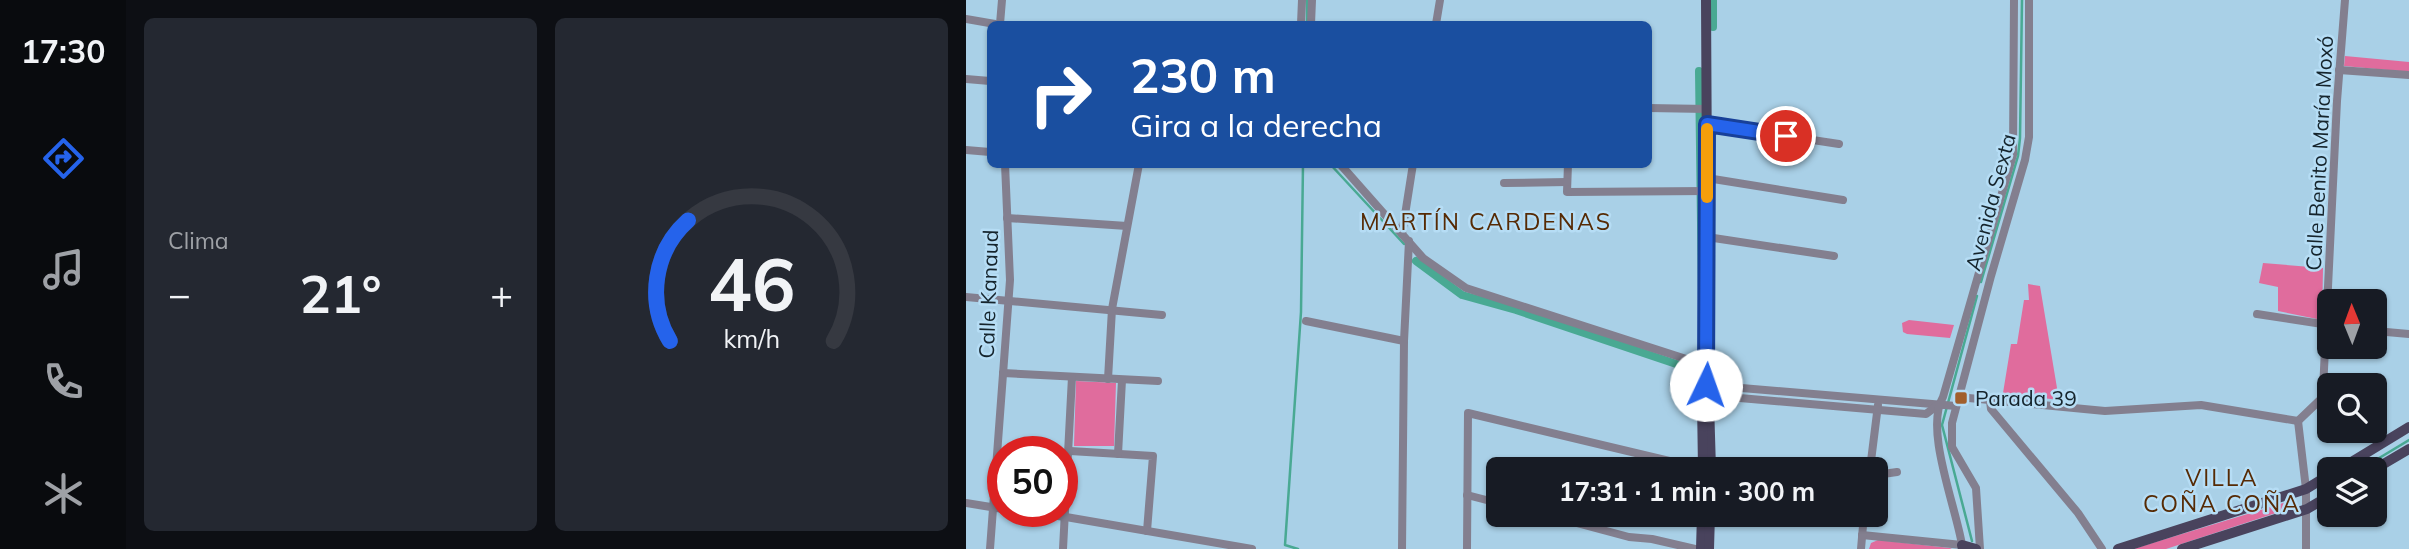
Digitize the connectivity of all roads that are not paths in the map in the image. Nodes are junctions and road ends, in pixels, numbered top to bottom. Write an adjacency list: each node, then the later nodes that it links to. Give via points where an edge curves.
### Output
1 (1002, 0): 10 (street)
2 (1302, 0): 11 (street)
3 (1312, 0): 12 (street)
4 (1440, 0): 13 (street)
5 (1706, 0): 20 (main road)
6 (2014, 0): 41 (street, Avenida Sexta, via 2013,155)
7 (2029, 0): 41 (street, Avenida Sexta, via 2029,137)
8 (2345, 0): 15 (street, Calle Benito María Moxó)
9 (966, 19): 14 (street)
10 (998, 21)
11 (1301, 21)
12 (1311, 21)
13 (1436, 21)
14 (987, 22)
15 (2339, 70): 16 (street); 42 (street, Calle Benito María Moxó)
16 (2409, 75)
17 (966, 79): 18 (street)
18 (987, 81)
19 (1652, 107): 20 (street)
20 (1706, 109): 21 (main road)
21 (1707, 124): 22 (street); 30 (main road)
22 (1839, 144)
23 (966, 150): 24 (street)
24 (987, 152)
25 (1005, 168): 35 (street, Calle Kanaud)
26 (1138, 168): 36 (street)
27 (1344, 168): 37 (street)
28 (1412, 168): 37 (street)
29 (1568, 168): 31 (street)
30 (1707, 178): 33 (main road); 34 (street)
31 (1567, 182): 32 (street); 33 (street, via 1567,191)
32 (1504, 183)
33 (1707, 191): 38 (main road)
34 (1843, 200)
35 (1007, 218): 36 (street); 44 (street, Calle Kanaud)
36 (1127, 226): 45 (street)
37 (1402, 234): 39 (street)
38 (1707, 237): 40 (street); 54 (main road)
39 (1409, 241): 52 (street); 54 (street, via 1423,258 1466,288)
40 (1834, 256)
41 (1980, 285): 63 (street, Avenida Sexta); 63 (street, Avenida Sexta, via 1943,397)
42 (2330, 289)
43 (966, 297): 44 (street)
44 (1008, 300): 45 (street); 55 (street, Calle Kanaud)
45 (1112, 309): 47 (street); 57 (street)
46 (2257, 314): 49 (street)
47 (1162, 316)
48 (1306, 321): 52 (street)
49 (2317, 323)
50 (2387, 332): 51 (street)
51 (2409, 334)
52 (1404, 341): 103 (street)
53 (2325, 359): 65 (street, Calle Benito María Moxó, via 2321,399)
54 (1708, 366): 60 (main road)
55 (1003, 373): 56 (street); 67 (street, Calle Kanaud)
56 (1072, 377): 57 (street); 68 (street)
57 (1108, 379): 58 (street)
58 (1122, 380): 59 (street); 71 (street)
59 (1158, 381)
60 (1706, 390): 61 (street); 64 (street); 73 (main road); 74 (main road)
61 (1879, 398): 63 (street); 64 (street)
62 (1990, 401): 63 (street); 65 (street, via 2105,411 2201,405); 109 (street)
63 (1948, 404): 64 (street, via 1926,414); 98 (street, Avenida Sexta, via 1952,447 1976,488); 98 (street, Avenida Sexta, via 1935,429)
64 (1878, 409): 75 (street)
65 (2298, 421): 81 (street)
66 (2409, 427): 76 (main road)
67 (1001, 436)
68 (1070, 436)
69 (2409, 449): 77 (main road)
70 (1078, 452): 71 (street)
71 (1118, 454): 95 (street, via 1153,456)
72 (1654, 457): 82 (street, via 1468,412)
73 (1703, 457)
74 (1710, 457)
75 (1872, 457)
76 (2360, 457)
77 (2387, 462)
78 (1897, 472): 79 (street)
79 (1888, 473)
80 (2317, 482): 81 (main road)
81 (2306, 489): 87 (street); 110 (main road)
82 (1467, 495): 83 (street); 104 (street)
83 (1486, 500)
84 (966, 503): 86 (street)
85 (2317, 503): 87 (main road)
86 (987, 507)
87 (2307, 509): 111 (main road); 112 (street)
88 (1078, 519): 95 (street)
89 (994, 527): 99 (street, Calle Kanaud)
90 (1065, 527): 100 (street)
91 (1592, 527): 105 (street)
92 (1702, 527): 106 (main road)
93 (1710, 527): 107 (main road)
94 (1863, 527): 96 (street)
95 (1147, 531): 97 (street)
96 (1862, 535): 98 (street); 108 (street)
97 (1190, 539): 101 (street); 102 (street)
98 (1970, 548)
99 (989, 549)
100 (1063, 549)
101 (1189, 549)
102 (1252, 549)
103 (1402, 549)
104 (1467, 549)
105 (1695, 549)
106 (1701, 549)
107 (1709, 549)
108 (1861, 549)
109 (2102, 549)
110 (2118, 549)
111 (2182, 549)
112 (2306, 549)

